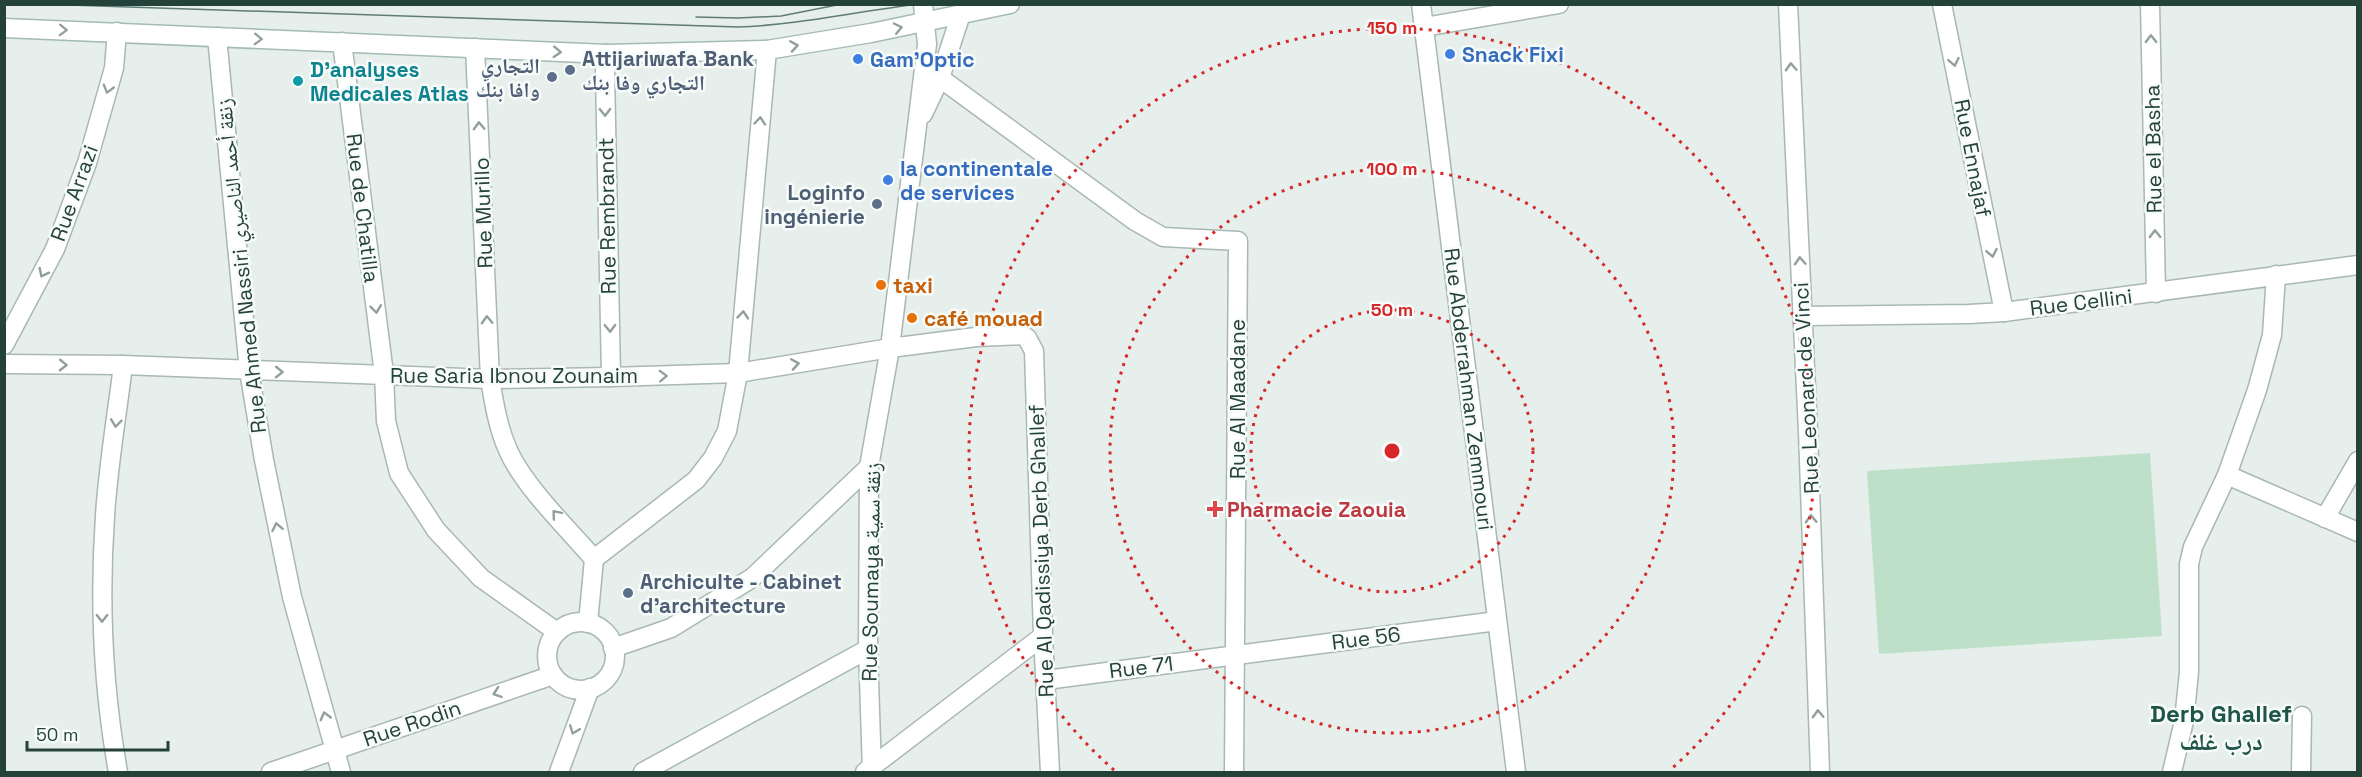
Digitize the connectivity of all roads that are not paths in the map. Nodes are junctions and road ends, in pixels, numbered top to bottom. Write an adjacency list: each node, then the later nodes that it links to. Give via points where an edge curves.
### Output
1 (1010, 4): 8 (street)
2 (1421, 4): 9 (street, Rue Abderrahman Zemmouri)
3 (1559, 4): 9 (street)
4 (1788, 4): 23 (street, Rue Leonard de Vinci, one-way to 4)
5 (1942, 4): 22 (street, Rue Ennajaf, one-way to 22)
6 (2150, 4): 21 (street, Rue el Basha, one-way to 6)
7 (924, 13): 8 (street); 15 (street, one-way to 7, via 871,33); 18 (street, Rue Soumaya زنقة سمية, via 927,44)
8 (961, 14): 17 (street, Rue Soumaya زنقة سمية)
9 (1424, 27): 40 (street, Rue Abderrahman Zemmouri)
10 (4, 28): 11 (street, one-way to 11)
11 (117, 32): 12 (street); 25 (street, Rue Arrazi, one-way to 25, via 114,68 87,163 55,249)
12 (217, 37): 13 (street, one-way to 13); 29 (street, Rue Ahmed Nassiri زنقة أحمد الناصيري)
13 (342, 42): 14 (street); 31 (street, Rue de Chatilla, one-way to 31)
14 (475, 48): 16 (street, one-way to 16); 33 (street, Rue Murillo, one-way to 14)
15 (767, 50): 16 (street); 30 (street, one-way to 15)
16 (607, 54): 32 (street, Rue Rembrandt, one-way to 32, via 604,71)
17 (940, 78): 18 (street, Rue Soumaya زنقة سمية); 46 (street, Rue Al Maadane, via 1163,237 1238,241)
18 (917, 123): 26 (street, Rue Soumaya زنقة سمية)
19 (2358, 266): 20 (street, Rue Cellini)
20 (2276, 275): 21 (street, Rue Cellini); 36 (street, via 2272,335)
21 (2156, 293): 22 (street, Rue Cellini)
22 (2004, 312): 23 (street, Rue Cellini)
23 (1803, 316): 61 (street, Rue Leonard de Vinci, one-way to 23)
24 (1022, 335): 26 (street, Rue Saria Ibnou Zounaim); 43 (street, Rue Al Qadissiya Derb Ghallef, via 1034,351)
25 (4, 345)
26 (890, 348): 30 (street, Rue Saria Ibnou Zounaim, one-way to 26); 35 (street, Rue Soumaya زنقة سمية)
27 (4, 364): 28 (street, Rue Saria Ibnou Zounaim, one-way to 28)
28 (123, 365): 29 (street, Rue Saria Ibnou Zounaim); 53 (street, one-way to 53, via 102,571 106,682)
29 (249, 371): 31 (street, Rue Saria Ibnou Zounaim, one-way to 31); 51 (street, Rue Ahmed Nassiri زنقة أحمد الناصيري, one-way to 29, via 281,546)
30 (738, 373): 32 (street, Rue Saria Ibnou Zounaim, one-way to 30); 39 (street, via 727,431 696,480)
31 (384, 374): 33 (street, Rue Saria Ibnou Zounaim); 42 (street, Rue de Chatilla, via 386,421 399,473 436,530 481,578)
32 (611, 377): 33 (street, Rue Saria Ibnou Zounaim)
33 (490, 379): 39 (street, Rue Murillo, one-way to 33, via 522,475 508,450)
34 (2358, 461): 37 (street)
35 (869, 467): 44 (street, via 752,578 671,628); 45 (street, Rue Soumaya زنقة سمية)
36 (2227, 474): 37 (street); 62 (street, via 2189,564 2189,672 2184,721)
37 (2325, 518): 38 (street)
38 (2358, 532)
39 (594, 559): 41 (street)
40 (1497, 621): 46 (street, Rue 56); 60 (street, Rue Abderrahman Zemmouri)
41 (588, 623): 42 (street, via 573,623); 44 (street, via 606,633)
42 (557, 632): 47 (street, via 548,652)
43 (1043, 636): 48 (street, Rue Al Qadissiya Derb Ghallef); 52 (street)
44 (614, 648): 49 (street, via 610,673)
45 (868, 649): 52 (street, Rue Soumaya زنقة سمية); 57 (street)
46 (1235, 655): 48 (street, Rue 71); 59 (street, Rue Al Maadane)
47 (553, 675): 49 (street, via 567,687); 51 (street, Rue Rodin, one-way to 51)
48 (1046, 680): 58 (street, Rue Al Qadissiya Derb Ghallef)
49 (590, 688): 56 (street, one-way to 56)
50 (2302, 716): 63 (street)
51 (334, 749): 54 (street, Rue Rodin); 55 (street, Rue Ahmed Nassiri زنقة أحمد الناصيري)
52 (869, 771)
53 (118, 772)
54 (271, 772)
55 (341, 772)
56 (559, 772)
57 (643, 772)
58 (1050, 772)
59 (1234, 772)
60 (1516, 772)
61 (1820, 772)
62 (2172, 772)
63 (2301, 772)

